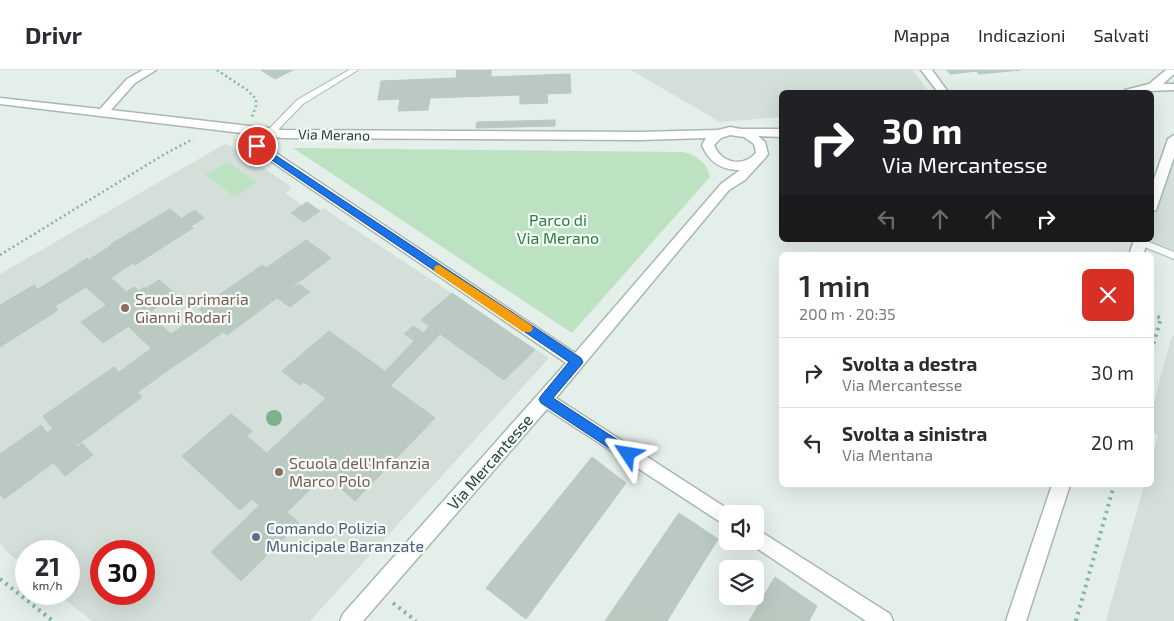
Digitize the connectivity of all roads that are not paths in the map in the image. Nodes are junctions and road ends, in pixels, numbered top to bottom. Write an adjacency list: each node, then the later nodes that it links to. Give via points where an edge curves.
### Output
1 (151, 70): 11 (street, via 131,81)
2 (354, 70): 13 (lane, via 300,102)
3 (926, 70): 6 (street)
4 (1172, 70): 7 (street)
5 (1174, 87): 7 (street)
6 (941, 90)
7 (1152, 90)
8 (1154, 90): 9 (street)
9 (1174, 91)
10 (0, 101): 11 (street, Via Merano)
11 (103, 113): 13 (street, Via Merano)
12 (742, 132): 14 (street); 15 (street); 20 (street, via 754,138)
13 (270, 133): 17 (street, Via Merano)
14 (719, 134): 17 (street); 21 (street, via 710,140)
15 (779, 134)
16 (779, 135): 20 (street)
17 (640, 136): 21 (street, via 689,139)
18 (1174, 139): 25 (street)
19 (257, 146): 28 (street)
20 (762, 148): 23 (street, via 762,154)
21 (710, 151): 22 (street)
22 (720, 162): 23 (street, via 737,166); 24 (street, via 728,177)
23 (753, 163): 24 (street, Via Mercantesse, via 741,177)
24 (725, 187): 28 (street, Via Mercantesse)
25 (1154, 198)
26 (1139, 246): 27 (lane)
27 (1174, 256)
28 (577, 362): 29 (street, Via Mercantesse)
29 (545, 399): 31 (street); 33 (street, Via Mercantesse)
30 (1060, 487): 35 (street)
31 (719, 513)
32 (764, 543): 34 (street)
33 (350, 621)
34 (883, 621)
35 (1016, 621)

